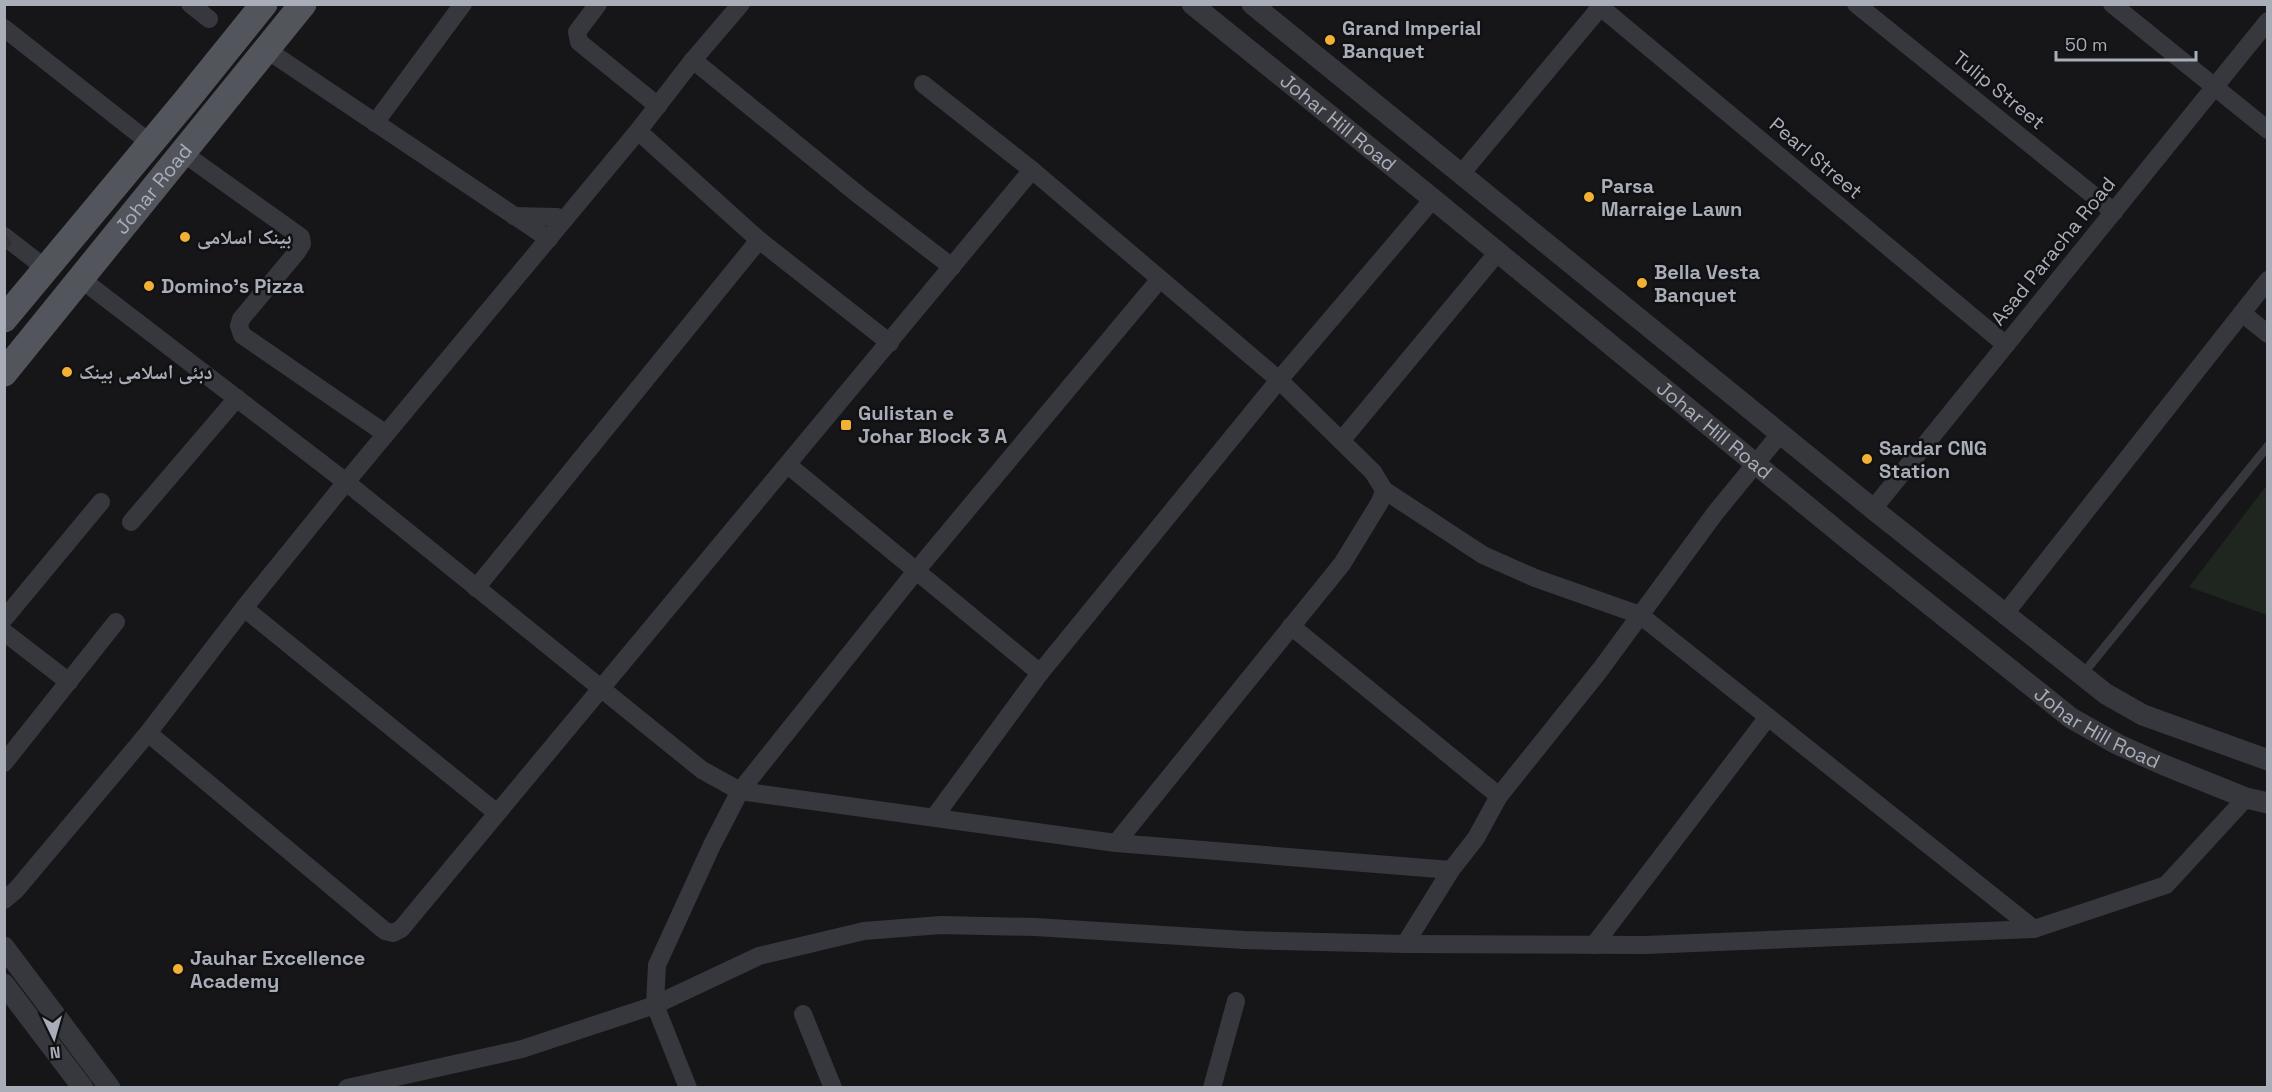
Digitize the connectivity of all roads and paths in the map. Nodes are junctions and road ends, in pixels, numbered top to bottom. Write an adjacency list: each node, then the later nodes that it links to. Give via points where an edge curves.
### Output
1 (190, 4): 12 (street)
2 (264, 4): 23 (main road, Johar Road)
3 (303, 4): 15 (main road, Johar Road)
4 (598, 4): 19 (street, via 577,32 579,42)
5 (741, 4): 16 (street)
6 (1192, 4): 27 (street, Johar Hill Road)
7 (1252, 4): 26 (street, Johar Hill Road)
8 (1856, 4): 28 (street, Tulip Street)
9 (2112, 4): 18 (street)
10 (459, 6): 20 (street)
11 (1600, 6): 26 (street); 44 (street, Pearl Street)
12 (208, 19)
13 (2268, 21): 18 (street, Asad Paracha Road)
14 (4, 28): 23 (street)
15 (267, 50): 20 (street); 24 (main road, Johar Road)
16 (693, 60): 19 (street); 35 (street)
17 (923, 84): 25 (street)
18 (2215, 88): 21 (street); 28 (street, Asad Paracha Road)
19 (658, 106): 22 (street)
20 (375, 123): 29 (street)
21 (2268, 130)
22 (638, 131): 30 (street); 33 (street)
23 (150, 143): 36 (main road, Johar Road)
24 (183, 153): 37 (main road, Johar Road); 48 (street, via 301,237 303,244 241,319 242,335)
25 (1032, 170): 35 (street); 38 (street)
26 (1461, 174): 49 (street, Johar Hill Road)
27 (1433, 199): 34 (street, Johar Hill Road); 46 (street)
28 (2114, 212): 44 (street, Asad Paracha Road)
29 (514, 216): 30 (street); 32 (street)
30 (564, 220): 32 (street)
31 (4, 236): 36 (street)
32 (549, 239): 48 (street)
33 (759, 240): 43 (street); 60 (street)
34 (1498, 252): 50 (street); 52 (street, Johar Hill Road)
35 (952, 267): 43 (street)
36 (45, 268): 41 (main road, Johar Road)
37 (81, 279): 45 (main road, Johar Road); 47 (street)
38 (1160, 279): 46 (street); 59 (street)
39 (2268, 280): 40 (street)
40 (2242, 313): 42 (street); 63 (street)
41 (4, 319)
42 (2268, 334)
43 (890, 343): 53 (street)
44 (2006, 345): 57 (street, Asad Paracha Road)
45 (4, 373)
46 (1279, 380): 50 (street); 68 (street)
47 (237, 398): 54 (street); 58 (street)
48 (386, 434): 54 (street)
49 (1780, 434): 52 (street); 57 (street, Johar Hill Road)
50 (1341, 441): 55 (street, via 1373,472)
51 (2268, 446): 69 (lane)
52 (1755, 464): 62 (street); 78 (street, Johar Hill Road, via 2071,718 2117,744)
53 (788, 465): 59 (street); 71 (street)
54 (346, 482): 60 (street); 61 (street)
55 (1384, 490): 62 (street, via 1483,555); 66 (street, via 1342,564)
56 (101, 502): 64 (street)
57 (1873, 509): 63 (street, Johar Hill Road)
58 (131, 522)
59 (916, 571): 68 (street); 76 (street)
60 (476, 588): 71 (street)
61 (244, 608): 73 (street); 80 (street)
62 (1640, 615): 72 (street); 77 (street)
63 (2004, 615): 69 (street, Johar Hill Road)
64 (4, 619)
65 (116, 622): 70 (street)
66 (1291, 626): 77 (street); 82 (street)
67 (4, 632): 70 (street)
68 (1040, 673): 81 (street)
69 (2081, 675): 74 (street, Johar Hill Road, via 2143,715)
70 (69, 682): 75 (street)
71 (602, 688): 76 (street, via 702,770); 80 (street)
72 (1768, 717): 85 (street); 87 (street)
73 (148, 733): 80 (street, via 385,931 393,933 401,929); 84 (street)
74 (2268, 760)
75 (4, 763)
76 (740, 791): 81 (street); 91 (street, via 657,965)
77 (1499, 796): 83 (street, via 1476,838)
78 (2246, 798): 79 (street, Johar Hill Road); 85 (street, via 2166,885)
79 (2268, 803)
80 (496, 813)
81 (935, 816): 82 (street)
82 (1116, 843): 83 (street)
83 (1451, 870): 86 (street)
84 (4, 900)
85 (2034, 929): 87 (street)
86 (1405, 944): 87 (street); 91 (street, via 1244,940 1035,927 941,925 875,930 759,956)
87 (1594, 945)
88 (4, 946): 94 (street)
89 (4, 984): 93 (street)
90 (1236, 1001): 98 (street)
91 (655, 1005): 95 (street, via 522,1049); 96 (street)
92 (803, 1014): 97 (street)
93 (83, 1088)
94 (110, 1088)
95 (347, 1088)
96 (688, 1088)
97 (833, 1088)
98 (1212, 1088)

